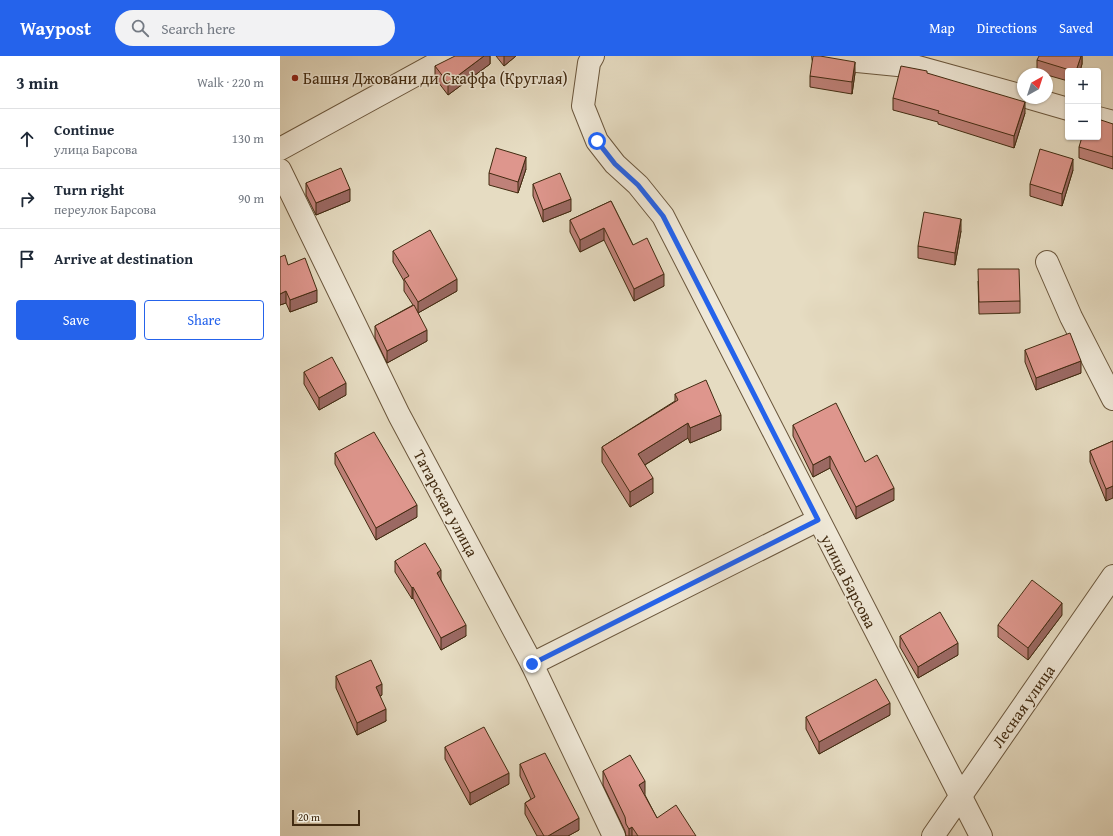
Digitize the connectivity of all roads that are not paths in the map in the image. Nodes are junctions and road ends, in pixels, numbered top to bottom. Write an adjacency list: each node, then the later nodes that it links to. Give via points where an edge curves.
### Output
1 (450, 56): 10 (street)
2 (593, 56): 14 (street, улица Барсова, via 589,63 583,106 597,141 663,216)
3 (823, 56): 4 (street, via 837,59)
4 (920, 62): 5 (street)
5 (1017, 94)
6 (1051, 104): 7 (street)
7 (1065, 108)
8 (1101, 119): 9 (street)
9 (1113, 122)
10 (280, 149)
11 (280, 170): 16 (street, Татарская улица, via 399,415)
12 (1047, 262): 13 (street, via 1071,317)
13 (1113, 399)
14 (818, 520): 16 (street); 17 (street, улица Барсова)
15 (1113, 576): 17 (street, Лесная улица)
16 (532, 664): 18 (street, Татарская улица)
17 (961, 796): 19 (street, Лесная улица); 20 (street, улица Барсова)
18 (614, 836)
19 (933, 836)
20 (981, 836)

